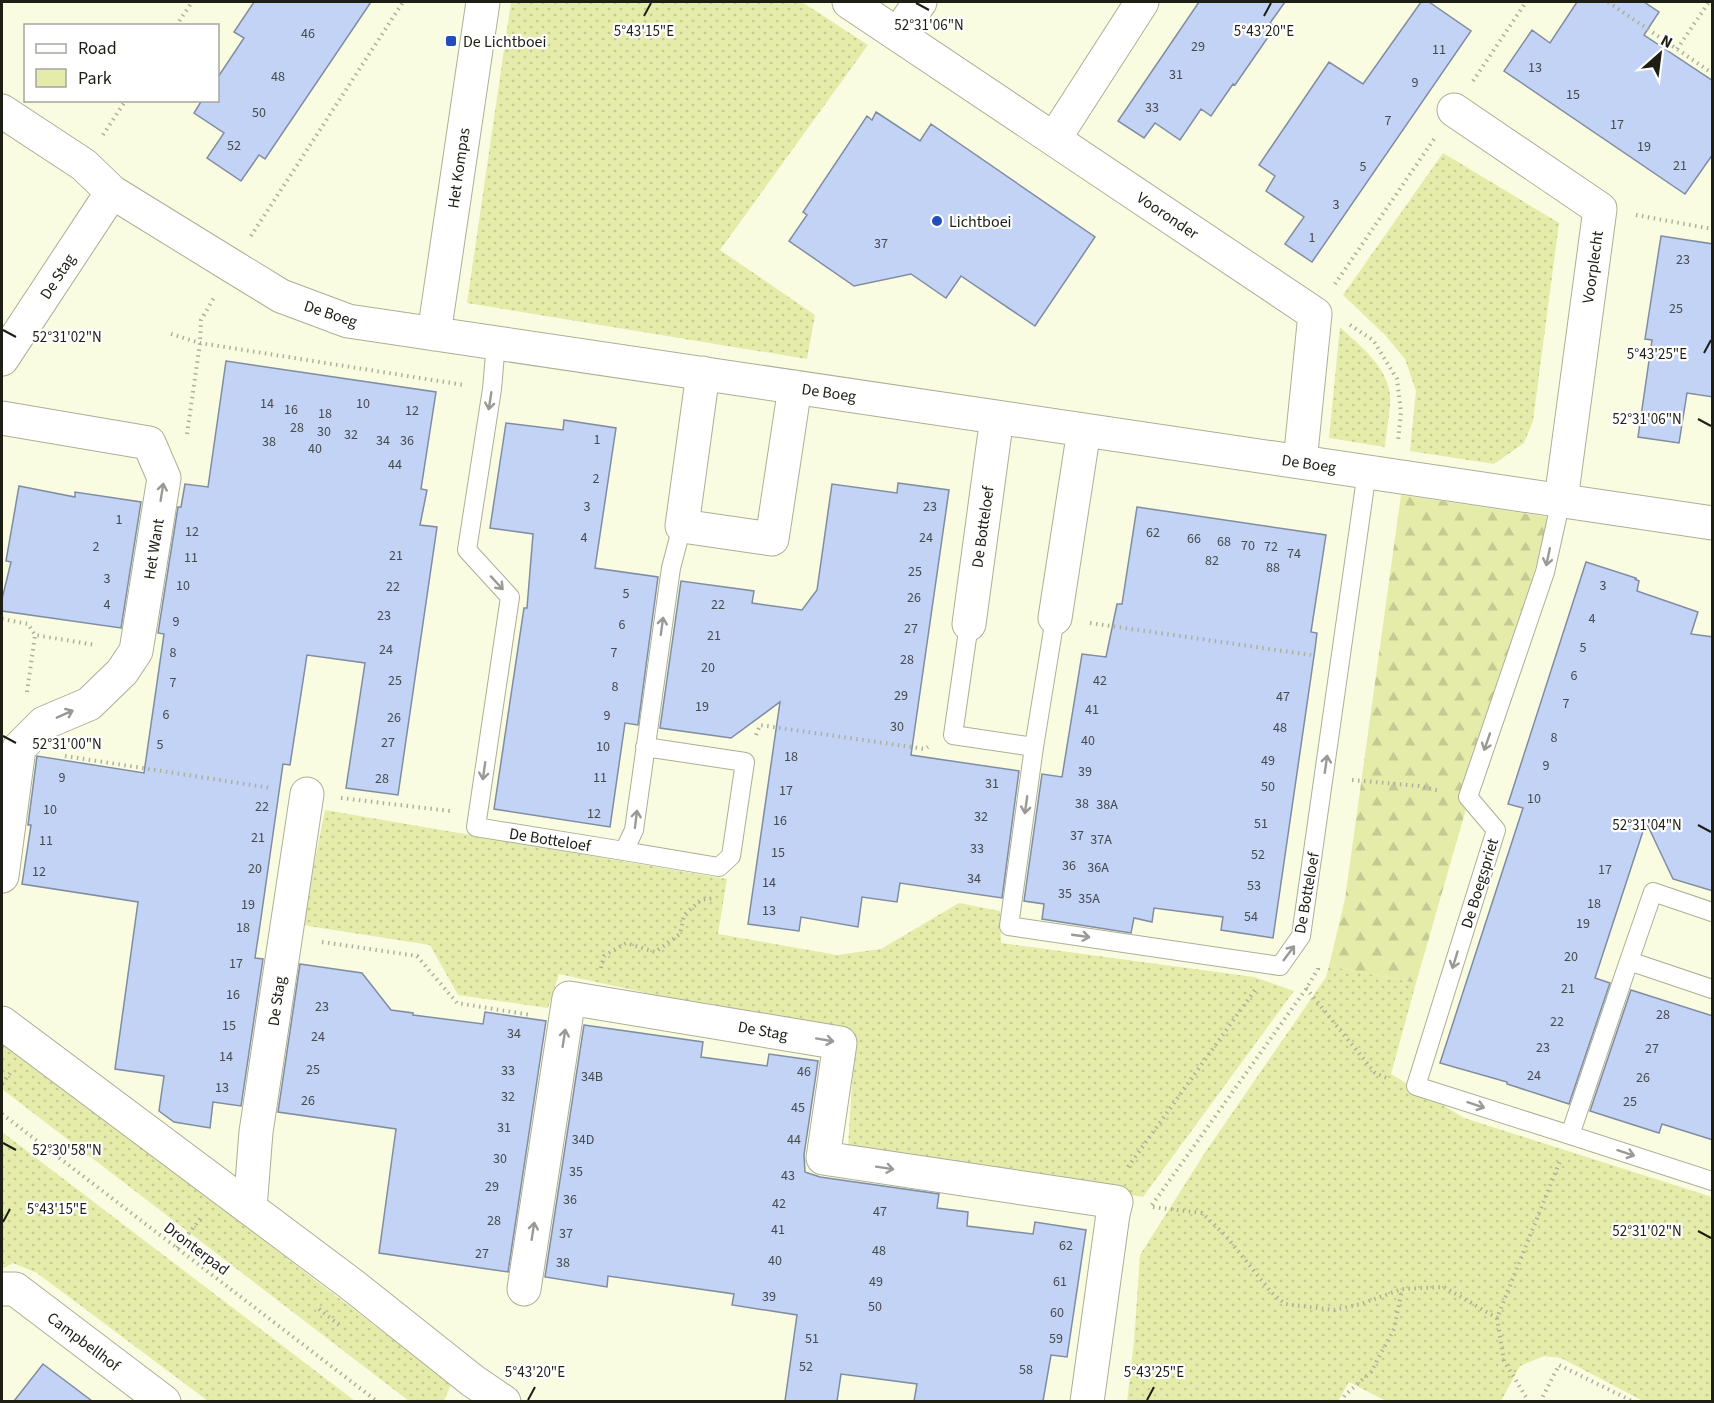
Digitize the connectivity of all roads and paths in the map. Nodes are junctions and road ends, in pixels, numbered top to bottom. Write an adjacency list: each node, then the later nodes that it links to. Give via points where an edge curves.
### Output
1 (192, 2): 10 (path)
2 (403, 2): 20 (path)
3 (483, 2): 23 (street, Het Kompas)
4 (849, 2): 11 (street, Vooronder)
5 (920, 2): 11 (street)
6 (1142, 2): 16 (street)
7 (1526, 2): 14 (path)
8 (1608, 2): 12 (path)
9 (1709, 2): 12 (path)
10 (177, 24)
11 (898, 34): 16 (street, Vooronder)
12 (1677, 49): 13 (path)
13 (1713, 73)
14 (1454, 110): 18 (street, Voorplecht); 21 (path)
15 (2, 111): 17 (street, De Boeg, via 84,165)
16 (1054, 139): 21 (street, Vooronder)
17 (112, 192): 20 (street, De Boeg); 26 (street, De Stag)
18 (1600, 209): 19 (path); 36 (street, Voorplecht)
19 (1713, 229)
20 (232, 266): 23 (street, De Boeg, via 281,296 348,321); 24 (path, via 201,320)
21 (1315, 314): 33 (street)
22 (171, 334): 24 (path)
23 (434, 334): 25 (street, De Boeg)
24 (200, 343): 29 (path); 35 (path, via 182,466)
25 (496, 343): 27 (street, De Boeg); 29 (lane)
26 (2, 359)
27 (703, 374): 28 (street, De Boeg); 38 (street)
28 (795, 387): 31 (street, De Boeg); 38 (street, via 772,539)
29 (492, 389): 53 (lane, one-way to 53, via 466,550 510,597)
30 (2, 417): 35 (street, via 149,443)
31 (997, 417): 32 (street, De Boeg); 41 (street, De Botteloef)
32 (1084, 430): 33 (street, De Boeg); 39 (street)
33 (1300, 462): 34 (street, De Boeg)
34 (1367, 471): 36 (street, De Boeg); 44 (lane, De Botteloef)
35 (164, 478): 43 (street, Het Want, one-way to 35)
36 (1561, 500): 37 (street, De Boeg); 52 (lane, one-way to 52, via 1545,572)
37 (1713, 523)
38 (682, 526): 46 (lane, one-way to 38, via 671,568)
39 (1055, 618): 44 (path); 47 (lane)
40 (2, 619): 42 (path, via 28,624)
41 (969, 624): 45 (lane, De Botteloef)
42 (35, 635): 43 (path); 48 (path)
43 (136, 651): 48 (street, Het Want, one-way to 43, via 44,723 89,704 122,672)
44 (1341, 659): 50 (lane, De Botteloef, one-way to 44)
45 (953, 735): 47 (lane); 49 (path, via 925,749 760,725)
46 (645, 747): 49 (lane); 54 (lane, one-way to 46, via 634,830)
47 (1034, 747): 60 (lane, one-way to 60, via 1009,926)
48 (20, 748): 51 (path); 56 (street)
49 (746, 762): 55 (lane)
50 (1325, 776): 52 (path, via 1419,786); 60 (lane, De Botteloef, one-way to 50, via 1301,936)
51 (307, 794): 53 (path); 58 (street, De Stag)
52 (1468, 798): 65 (lane, De Boegspriet, one-way to 65, via 1496,830)
53 (477, 820): 54 (lane, De Botteloef)
54 (624, 850): 55 (lane, De Botteloef, via 719,867)
55 (731, 856): 62 (path, via 724,896 701,900 684,915 680,934 655,952 626,943 604,956)
56 (2, 876)
57 (1713, 912): 59 (lane, via 1653,892)
58 (286, 936): 63 (path, via 417,956 457,1003); 70 (street, De Stag, via 256,1132)
59 (1629, 961): 61 (lane); 67 (lane)
60 (1280, 966): 65 (path, via 1293,973 1375,1073); 69 (path, via 1262,980 1129,1166)
61 (1713, 988)
62 (592, 1001): 63 (street, De Stag, via 569,998); 69 (street, De Stag, one-way to 69, via 840,1043 823,1158)
63 (566, 1021): 72 (street, De Stag, one-way to 63)
64 (2, 1023): 70 (street)
65 (1416, 1086): 67 (lane, one-way to 67)
66 (2, 1114): 77 (path, Dronterpad)
67 (1570, 1135): 68 (lane, one-way to 68); 74 (path)
68 (1713, 1180)
69 (1116, 1202): 73 (path, via 1202,1213 1285,1304 1334,1310); 79 (street)
70 (250, 1208): 75 (street, via 351,1284)
71 (2, 1289): 76 (street, Campbellhof, via 15,1289)
72 (524, 1289)
73 (1402, 1289): 74 (path, via 1444,1287); 80 (path, via 1394,1329 1371,1372)
74 (1497, 1318): 81 (path, via 1504,1361)
75 (467, 1391): 78 (street)
76 (164, 1401)
77 (378, 1401)
78 (504, 1401)
79 (1087, 1401)
80 (1341, 1401)
81 (1529, 1401)
82 (1540, 1401): 83 (path, via 1559,1365)
83 (1634, 1401)

